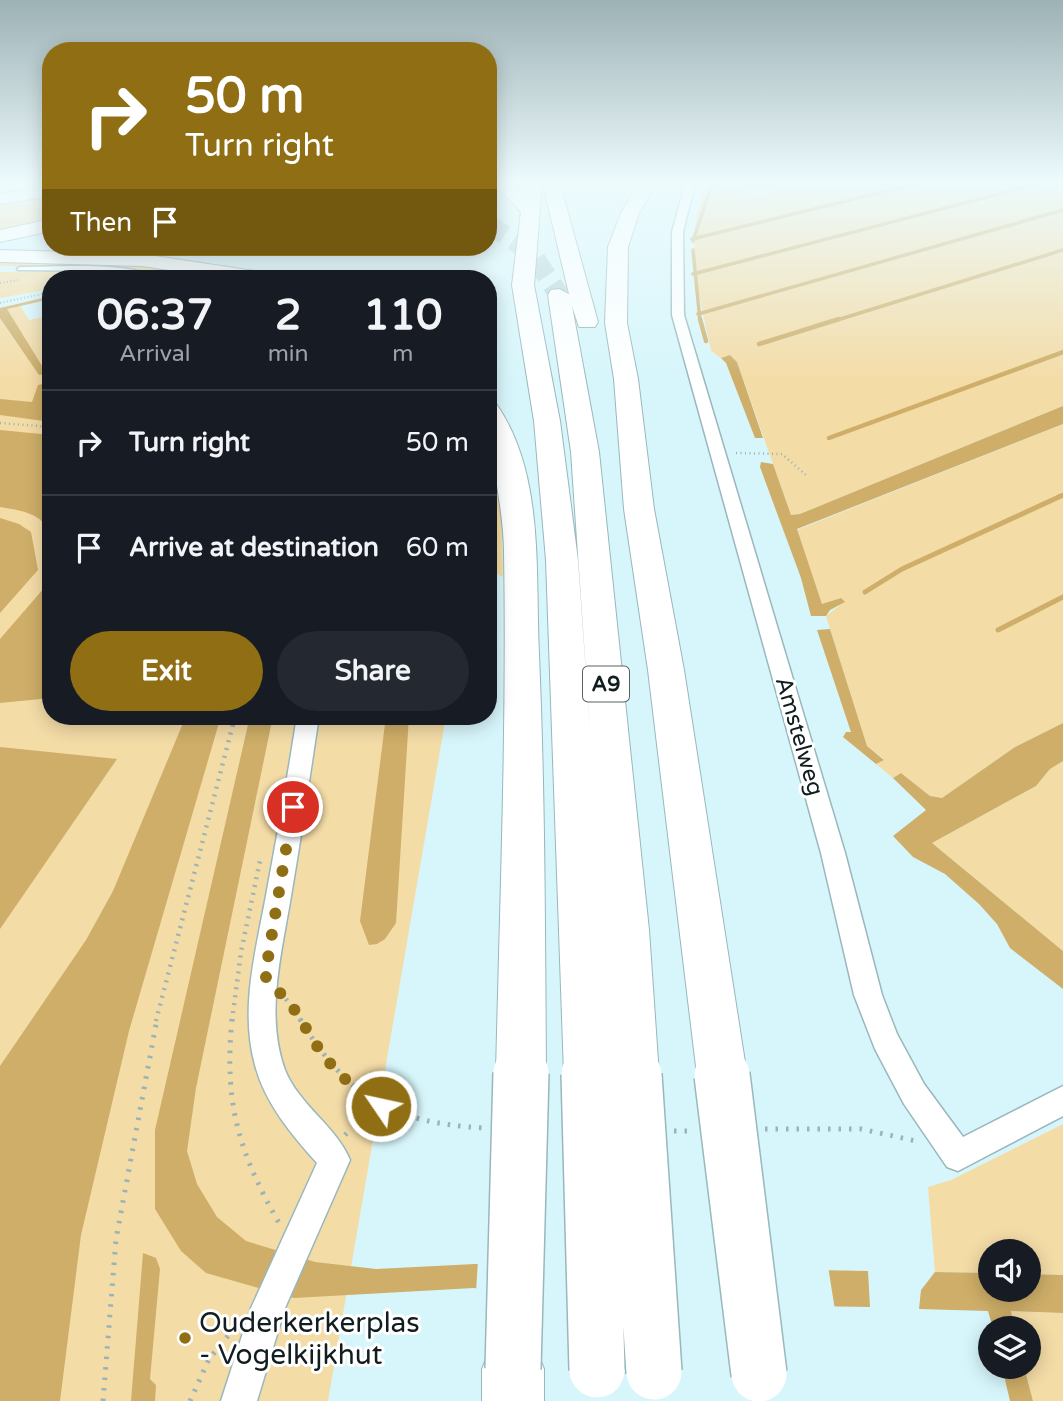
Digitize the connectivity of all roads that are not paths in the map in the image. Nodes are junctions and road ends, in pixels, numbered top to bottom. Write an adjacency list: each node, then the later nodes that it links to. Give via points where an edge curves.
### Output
1 (529, 249): 18 (highway, A9, via 523,285 547,421)
2 (558, 249): 12 (highway)
3 (618, 249): 15 (highway, via 616,323)
4 (675, 249): 19 (street, Amstelweg, via 678,315 832,852 868,995 885,1040 914,1094 958,1156)
5 (0, 256): 10 (highway, via 142,260)
6 (20, 270): 8 (lane)
7 (42, 270): 9 (lane)
8 (42, 270)
9 (101, 270)
10 (208, 270)
11 (559, 295): 18 (highway, A9, via 586,466 625,916)
12 (592, 343)
13 (605, 393): 15 (highway)
14 (497, 433): 17 (highway, via 510,465 519,549 525,748)
15 (639, 509): 22 (highway, bridge, via 722,1076)
16 (307, 725): 23 (street, via 265,976 262,1034 284,1096 335,1160 294,1245)
17 (520, 1073): 20 (highway, bridge)
18 (611, 1075): 21 (highway, A9, bridge)
19 (1063, 1100)
20 (513, 1385)
21 (626, 1386)
22 (760, 1387)
23 (239, 1401)

